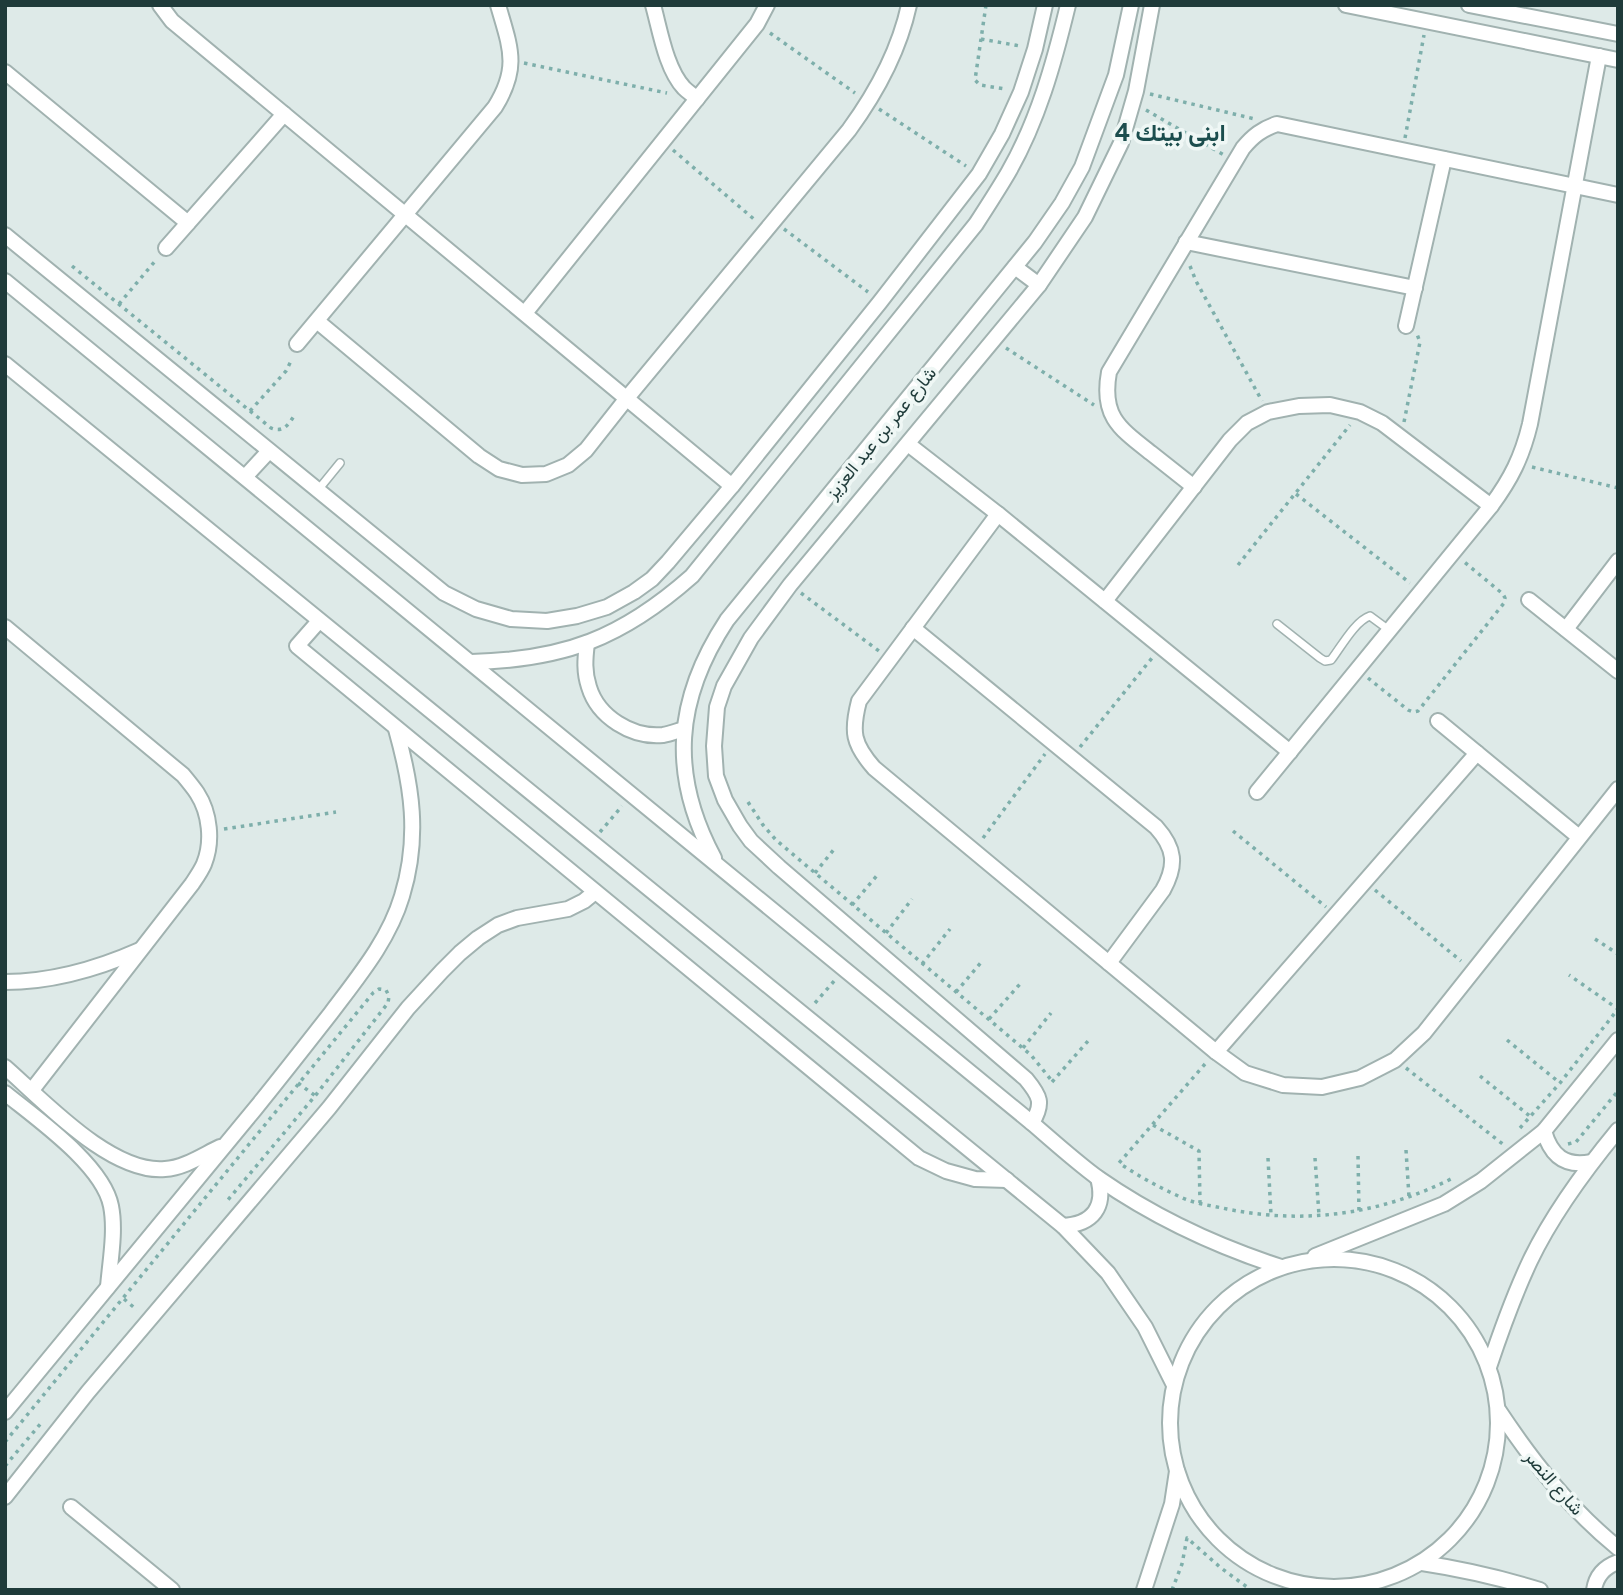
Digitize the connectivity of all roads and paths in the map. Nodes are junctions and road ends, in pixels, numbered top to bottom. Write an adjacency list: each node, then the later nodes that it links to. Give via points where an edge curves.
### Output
1 (160, 5): 26 (street, via 172,21)
2 (498, 5): 19 (street)
3 (653, 5): 25 (street, via 671,66)
4 (767, 5): 25 (street)
5 (909, 5): 36 (street, via 896,50 869,103)
6 (986, 5): 15 (path)
7 (1045, 5): 16 (street)
8 (1068, 5): 56 (street, via 1035,117 1009,172 976,224)
9 (1131, 5): 23 (street, شارع عمر بن عبد العزيز)
10 (1152, 5): 24 (street)
11 (1346, 5): 13 (street)
12 (1469, 5): 14 (street)
13 (1427, 21): 17 (street); 29 (path)
14 (1618, 34)
15 (981, 40): 16 (path); 21 (path, via 976,82)
16 (1035, 49): 21 (street)
17 (1599, 56): 18 (street); 32 (street)
18 (1618, 60)
19 (512, 61): 22 (path); 34 (street, via 505,92 495,107)
20 (5, 72): 35 (street)
21 (1021, 92): 46 (street, via 979,174)
22 (670, 93)
23 (1109, 94): 24 (street); 42 (street, شارع عمر بن عبد العزيز, via 1082,167)
24 (1134, 96): 27 (path); 31 (path); 44 (street, via 1104,181)
25 (697, 99): 28 (street)
26 (284, 114): 34 (street); 35 (street)
27 (1277, 124): 29 (street); 31 (street, via 1252,137)
28 (663, 142): 36 (path); 48 (street)
29 (1402, 150): 30 (street)
30 (1444, 159): 32 (street); 45 (street)
31 (1235, 162): 38 (street)
32 (1574, 186): 33 (street); 67 (street, via 1530,424)
33 (1618, 195)
34 (405, 215): 48 (street); 49 (street)
35 (188, 223): 39 (street)
36 (771, 226): 46 (path); 57 (street)
37 (5, 235): 65 (street)
38 (1186, 242): 45 (street); 59 (path, via 1196,281); 62 (street, via 1109,372 1106,387)
39 (166, 248)
40 (72, 266): 47 (path)
41 (150, 267): 47 (path)
42 (1015, 267): 44 (street); 77 (street, شارع عمر بن عبد العزيز)
43 (5, 281): 68 (street)
44 (1039, 285): 51 (street)
45 (1415, 288): 50 (street)
46 (880, 302): 53 (street)
47 (119, 304): 58 (path)
48 (524, 313): 57 (street)
49 (317, 321): 52 (street); 57 (street, via 480,456 499,469 522,475 546,474 568,465 586,450)
50 (1406, 326): 63 (path, via 1416,332 1420,342)
51 (993, 340): 62 (path); 64 (street)
52 (297, 344)
53 (831, 363): 56 (street); 69 (street)
54 (5, 364): 84 (street)
55 (286, 371): 58 (path)
56 (851, 378): 90 (street, via 692,576 639,618)
57 (627, 398): 69 (street)
58 (250, 411): 61 (path, via 275,430 283,429)
59 (1268, 412): 60 (street, via 1330,405); 70 (street, via 1247,423 1230,440)
60 (1360, 412): 63 (street); 73 (path)
61 (294, 416)
62 (1113, 418): 70 (street)
63 (1401, 438): 74 (street)
64 (908, 444): 75 (street); 80 (street)
65 (269, 451): 68 (street); 72 (street)
66 (340, 463): 72 (lane)
67 (1518, 463): 71 (path); 74 (street)
68 (246, 477): 93 (street)
69 (733, 486): 72 (street, via 652,579 607,607 547,621 511,619 476,610 444,593)
70 (1194, 487): 83 (street)
71 (1618, 488)
72 (318, 490)
73 (1296, 494): 79 (path); 81 (path)
74 (1492, 506): 76 (street)
75 (998, 514): 83 (street); 87 (street)
76 (1453, 553): 81 (street); 94 (path, via 1503,594 1504,603 1418,711 1408,710)
77 (776, 560): 80 (street); 98 (street, شارع عمر بن عبد العزيز, via 710,645 689,700)
78 (1618, 561): 88 (street)
79 (1238, 565)
80 (794, 581): 92 (path); 155 (street, via 751,638 724,686 714,746 716,776 725,800 763,852 1018,1072)
81 (1421, 592): 89 (street)
82 (1529, 600): 88 (street)
83 (1105, 601): 91 (street)
84 (319, 621): 97 (street, via 297,646); 111 (street)
85 (1277, 624): 89 (lane, via 1325,661 1331,660 1366,617)
86 (5, 627): 108 (street, via 183,775 198,794)
87 (913, 628): 92 (street); 99 (street)
88 (1566, 629): 95 (street)
89 (1389, 631): 94 (street)
90 (587, 643): 93 (street, via 507,662); 98 (street, via 584,666 589,689 600,708 618,724 639,733 662,735)
91 (1160, 647): 100 (street); 102 (path)
92 (889, 659): 113 (street, via 859,701 855,737 862,754)
93 (471, 662): 105 (street)
94 (1357, 669): 100 (street)
95 (1618, 671)
96 (1438, 721): 101 (street)
97 (396, 729): 118 (street); 146 (street, via 412,805 412,851 402,896 384,939)
98 (684, 729): 114 (street, شارع عمر بن عبد العزيز, via 690,800)
99 (1053, 742): 102 (street); 113 (path)
100 (1290, 752): 104 (street)
101 (1477, 753): 110 (street); 117 (street)
102 (1072, 757): 128 (street, via 1156,827 1171,850 1170,878)
103 (1618, 789): 110 (street)
104 (1257, 792)
105 (632, 794): 111 (path); 114 (street)
106 (748, 802): 115 (path, via 776,840)
107 (336, 812): 108 (path)
108 (209, 831): 125 (street, via 204,865)
109 (1233, 831): 121 (path)
110 (1579, 837): 131 (street)
111 (592, 841): 137 (street)
112 (835, 848): 115 (path)
113 (973, 851): 128 (street)
114 (718, 865): 130 (street)
115 (815, 873): 120 (path)
116 (879, 873): 120 (path)
117 (1364, 882): 121 (street); 131 (path)
118 (595, 892): 156 (street, via 568,909 517,918 478,938 408,1008); 173 (street, via 919,1158 975,1179)
119 (912, 898): 123 (path)
120 (852, 905): 123 (path)
121 (1336, 915): 143 (street)
122 (950, 929): 129 (path)
123 (886, 933): 129 (path)
124 (1595, 939): 126 (path)
125 (141, 950): 133 (street, via 92,969); 151 (street)
126 (1618, 954)
127 (983, 960): 135 (path)
128 (1108, 963): 143 (street)
129 (922, 964): 135 (path)
130 (844, 969): 137 (path); 158 (street)
131 (1473, 971): 144 (street, via 1424,1033)
132 (1569, 975): 149 (path, via 1618,1009)
133 (5, 982)
134 (1020, 984): 138 (path)
135 (956, 992): 138 (path)
136 (1051, 1013): 142 (path)
137 (805, 1016): 173 (street)
138 (989, 1020): 142 (path)
139 (1507, 1040): 149 (path)
140 (1618, 1040): 161 (street)
141 (1088, 1041): 148 (path)
142 (1023, 1048): 148 (path)
143 (1216, 1052): 144 (street, via 1245,1073 1296,1086 1322,1087 1360,1078); 159 (path)
144 (1395, 1060): 166 (path, via 1504,1144)
145 (5, 1067): 151 (street)
146 (285, 1072): 150 (path); 164 (street)
147 (1480, 1076): 157 (path)
148 (1052, 1082): 155 (path)
149 (1560, 1083): 157 (path)
150 (300, 1084): 154 (path); 154 (path, via 376,990 386,990 388,1003); 184 (path)
151 (32, 1090): 164 (street, via 90,1142 142,1168 166,1169)
152 (1618, 1091): 163 (path, via 1576,1142)
153 (5, 1093): 183 (street, via 99,1179 111,1204)
154 (315, 1096): 156 (path); 175 (path)
155 (1038, 1096): 158 (street, via 1039,1112)
156 (330, 1108): 185 (street)
157 (1531, 1117): 162 (path)
158 (1032, 1122): 172 (street)
159 (1153, 1125): 176 (path, via 1199,1151); 176 (path, via 1119,1163)
160 (1618, 1129): 170 (street)
161 (1544, 1131): 170 (street, via 1560,1158 1570,1163); 181 (street, via 1444,1204)
162 (1513, 1135)
163 (1563, 1140)
164 (227, 1143): 183 (street)
165 (1406, 1150): 174 (path)
166 (1496, 1151)
167 (1358, 1156): 177 (path)
168 (1268, 1158): 178 (path)
169 (1315, 1158): 179 (path)
170 (1591, 1162): 186 (street, via 1531,1259)
171 (1456, 1176): 174 (path)
172 (1098, 1178): 180 (street, via 1100,1202 1095,1212 1087,1221); 182 (street, via 1178,1226)
173 (1007, 1181): 180 (street)
174 (1409, 1197): 177 (path)
175 (226, 1203)
176 (1200, 1203): 178 (path)
177 (1359, 1212): 179 (path)
178 (1271, 1215): 179 (path)
179 (1319, 1216)
180 (1063, 1226): 187 (street, via 1108,1273 1145,1327)
181 (1299, 1262): 182 (street); 186 (street, via 1338,1259 1377,1264 1414,1279 1446,1302 1471,1332)
182 (1281, 1267): 187 (street, via 1223,1303 1195,1334)
183 (108, 1287): 184 (path); 188 (street)
184 (123, 1299): 185 (path); 191 (path)
185 (150, 1320): 194 (street)
186 (1489, 1367): 189 (street)
187 (1174, 1385): 193 (street, via 1170,1427)
188 (5, 1412)
189 (1499, 1412): 196 (street, شارع النصر, via 1558,1491); 198 (street, via 1496,1456 1481,1498 1456,1534)
190 (49, 1414): 192 (path)
191 (5, 1442)
192 (5, 1466)
193 (1177, 1470): 199 (street, via 1195,1509 1222,1542 1257,1567 1297,1583); 201 (street, via 1172,1504)
194 (5, 1497)
195 (71, 1507): 200 (street)
196 (1618, 1548)
197 (1618, 1562): 205 (street, via 1600,1574)
198 (1422, 1563): 199 (street, via 1383,1580); 204 (street)
199 (1336, 1588)
200 (173, 1590)
201 (1144, 1590)
202 (1172, 1590): 203 (path, via 1187,1538)
203 (1251, 1590)
204 (1539, 1590)
205 (1594, 1590)

